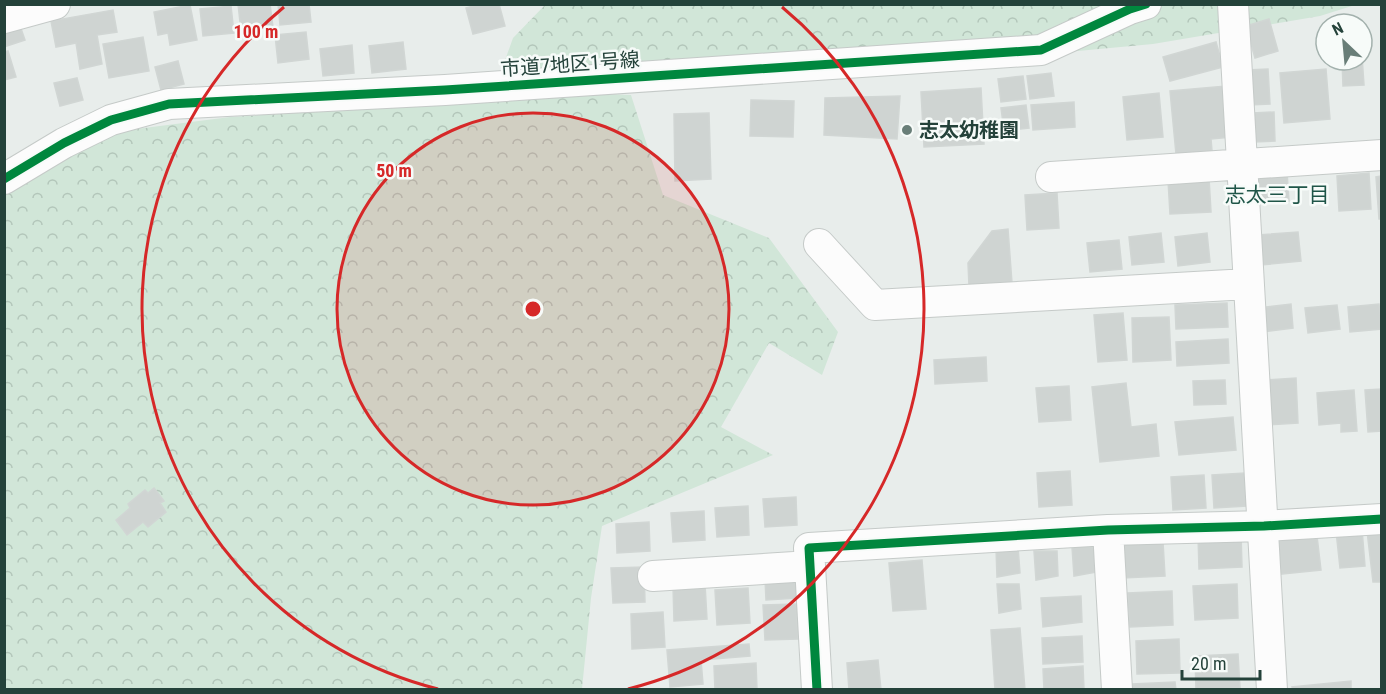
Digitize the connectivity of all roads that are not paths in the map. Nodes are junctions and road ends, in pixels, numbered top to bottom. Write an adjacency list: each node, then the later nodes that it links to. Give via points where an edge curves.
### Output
1 (55, 4): 4 (street)
2 (1146, 4): 8 (street, 市道7地区1号線, via 1041,50 445,90 169,104 111,120 64,142)
3 (1233, 4): 6 (street)
4 (4, 18)
5 (1382, 155): 6 (street)
6 (1243, 165): 7 (street); 10 (street)
7 (1051, 177)
8 (4, 179)
9 (819, 244): 10 (street, via 875,305)
10 (1248, 284): 12 (street)
11 (1382, 519): 12 (street)
12 (1264, 526): 13 (street); 18 (street)
13 (1108, 530): 14 (street, via 809,548); 17 (street)
14 (810, 566): 15 (street); 16 (street)
15 (653, 576)
16 (817, 690)
17 (1117, 690)
18 (1272, 690)

